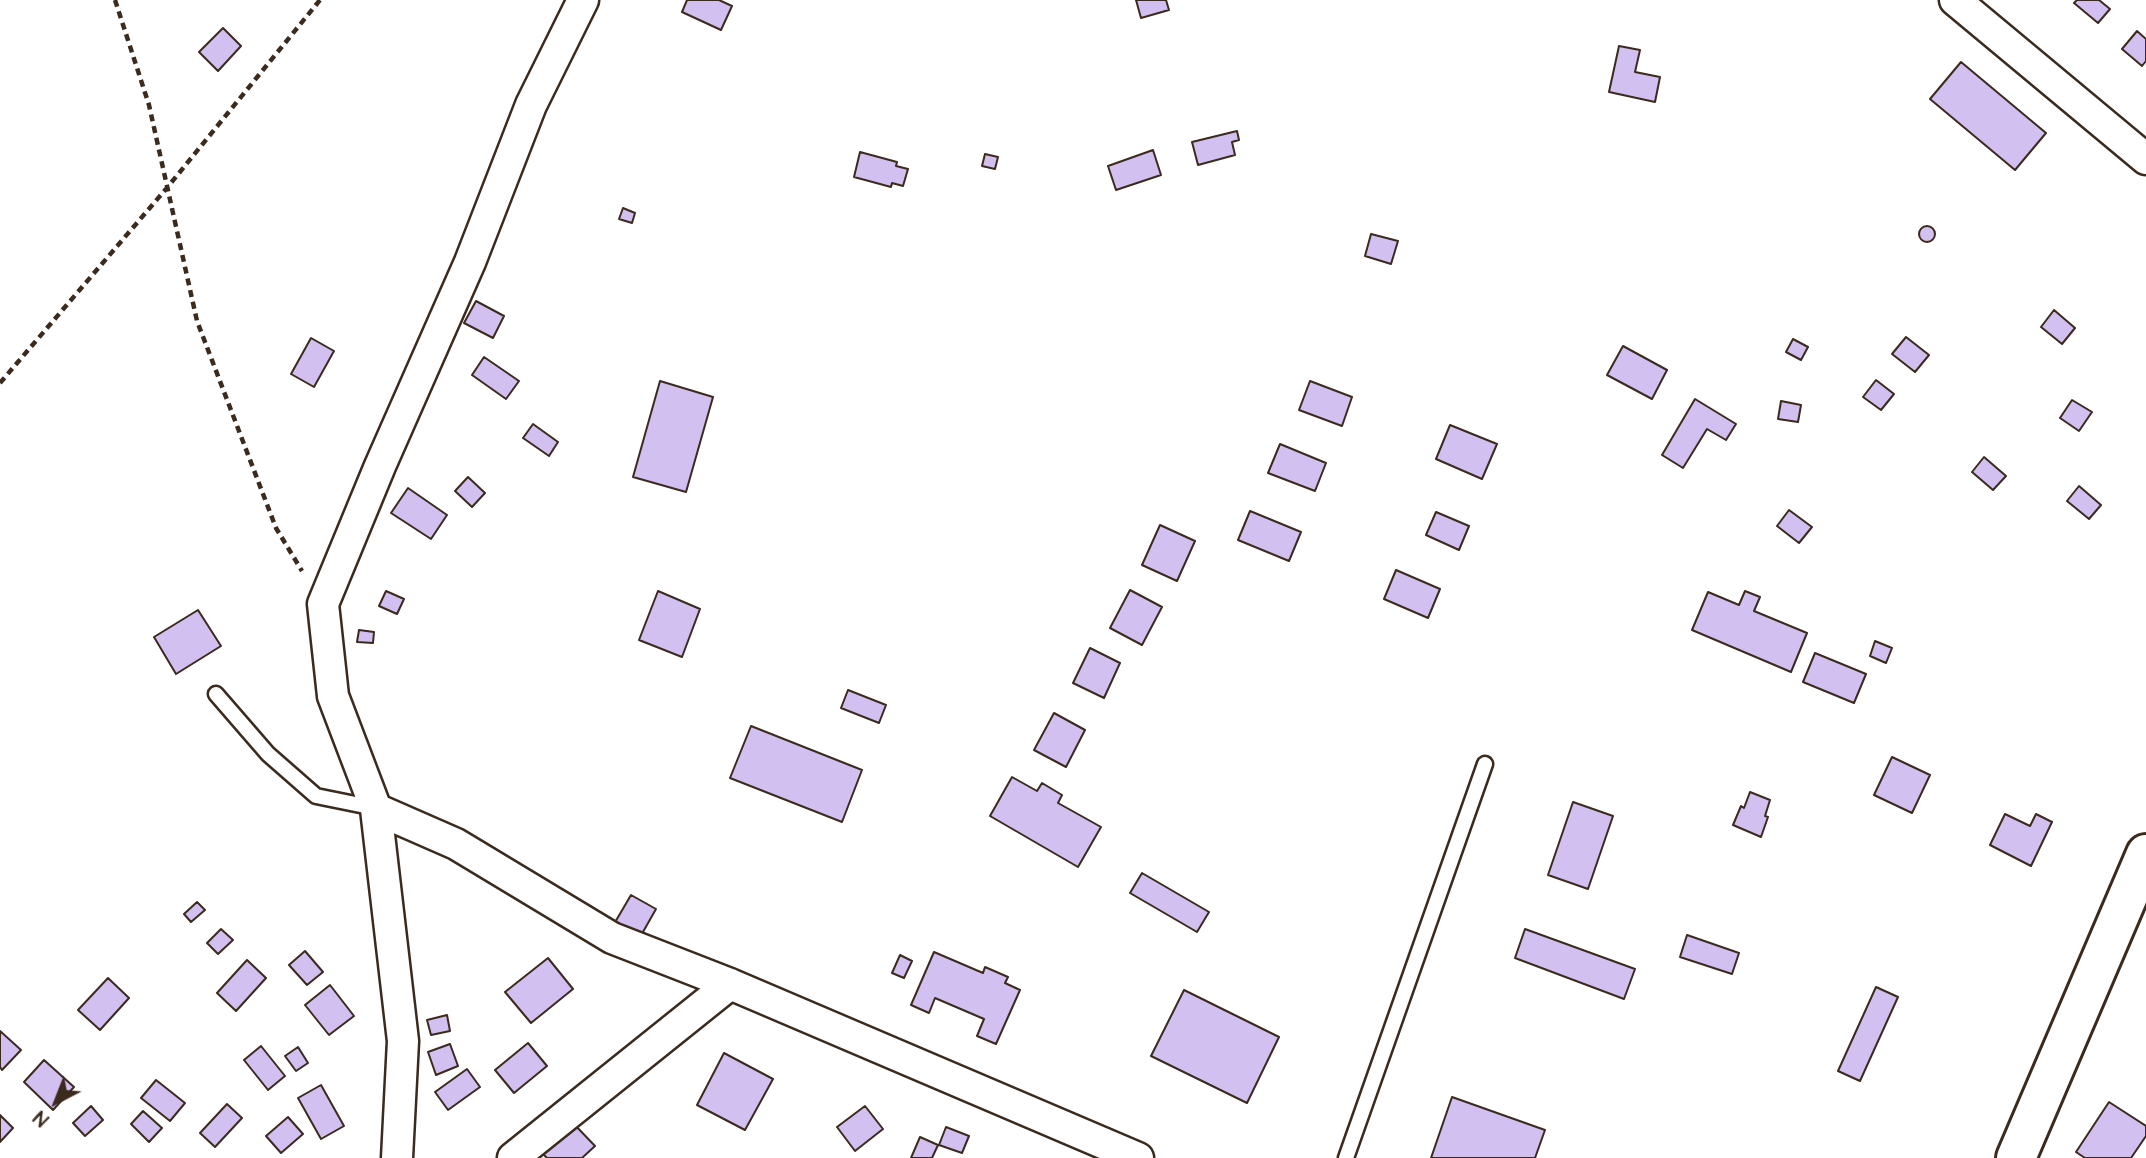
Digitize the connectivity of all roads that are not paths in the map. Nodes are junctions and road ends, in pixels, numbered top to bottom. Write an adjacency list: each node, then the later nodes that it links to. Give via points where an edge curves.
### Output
1 (583, 0): 6 (street, via 531,105 470,262 323,604 333,696)
2 (1955, 0): 3 (street)
3 (2146, 159)
4 (216, 694): 6 (lane, via 268,754 316,796)
5 (1485, 764): 12 (lane)
6 (376, 809): 8 (street, via 456,844 612,938); 9 (street, via 403,1041)
7 (2146, 855): 13 (main road)
8 (730, 984): 10 (street); 11 (street)
9 (397, 1158)
10 (513, 1158)
11 (1138, 1158)
12 (1346, 1158)
13 (2016, 1158)

